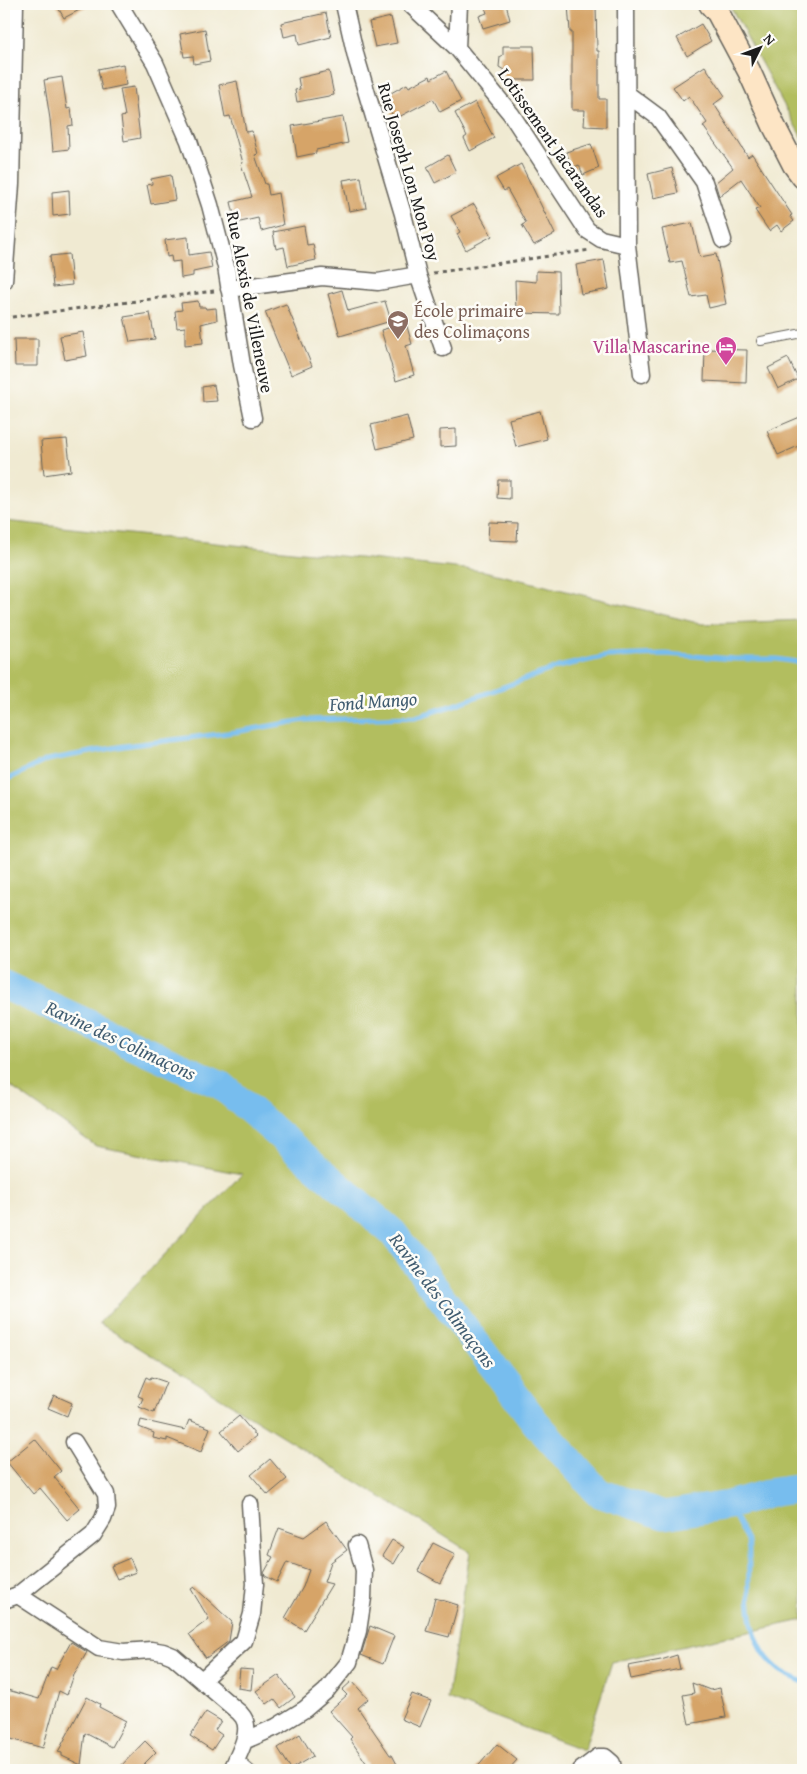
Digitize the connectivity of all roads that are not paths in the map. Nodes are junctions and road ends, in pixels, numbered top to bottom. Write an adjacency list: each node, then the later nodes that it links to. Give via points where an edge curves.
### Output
1 (16, 4): 14 (street, via 11,184)
2 (119, 4): 15 (street, Rue Alexis de Villeneuve, via 155,62 189,141 210,205)
3 (344, 4): 13 (street, Rue Joseph Lon Mon Poy)
4 (410, 4): 8 (street, Lotissement Jacarandas)
5 (459, 4): 8 (street)
6 (626, 4): 9 (street, Lotissement Jacarandas)
7 (710, 4): 10 (main road, via 745,62 774,126)
8 (458, 48): 12 (street, Lotissement Jacarandas, via 511,114 587,230 601,239)
9 (627, 94): 11 (street, via 658,117 704,182); 12 (street, Lotissement Jacarandas)
10 (803, 177)
11 (723, 240)
12 (627, 245): 19 (street, Lotissement Jacarandas)
13 (418, 275): 15 (street, via 378,282 322,277); 18 (street, Rue Joseph Lon Mon Poy)
14 (4, 281)
15 (229, 288): 20 (street, Rue Alexis de Villeneuve)
16 (803, 333): 17 (lane)
17 (762, 341)
18 (444, 348)
19 (642, 374)
20 (253, 418)
21 (74, 1442): 24 (street, via 106,1494 107,1508 103,1519 93,1534)
22 (250, 1504): 25 (street, via 255,1584 252,1614 244,1641)
23 (357, 1545): 26 (street, via 364,1570 363,1598 358,1631 348,1662 326,1691 305,1710)
24 (11, 1598): 25 (street, via 99,1648 162,1652 173,1656)
25 (202, 1680): 26 (street, via 244,1718)
26 (244, 1741): 27 (street)
27 (234, 1764): 28 (lane)
28 (251, 1770)
29 (581, 1770): 30 (street, via 598,1757 605,1757 612,1763)
30 (613, 1770)

